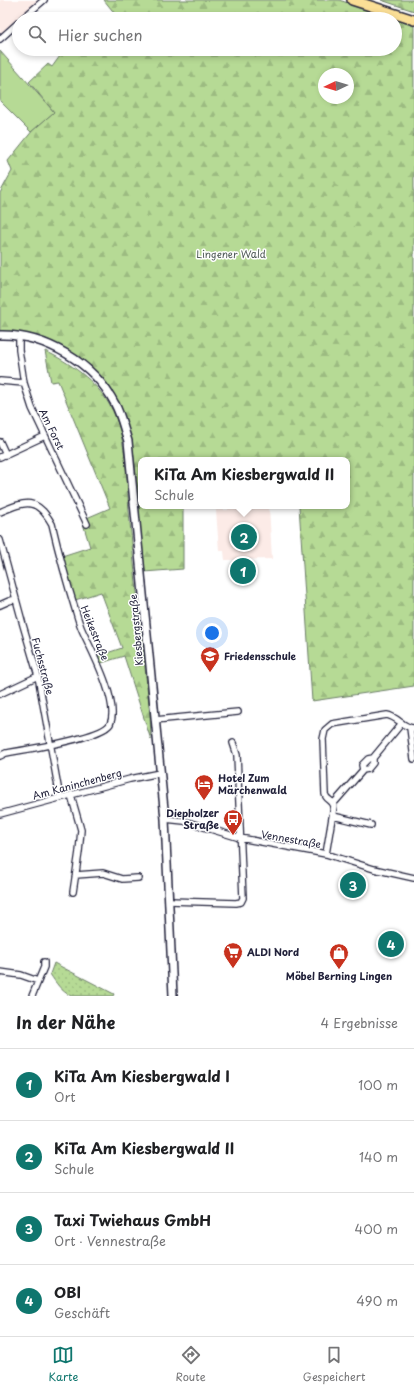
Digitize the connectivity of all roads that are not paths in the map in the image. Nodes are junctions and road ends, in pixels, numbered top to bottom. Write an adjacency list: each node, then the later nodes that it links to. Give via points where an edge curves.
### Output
1 (44, 0): 3 (street)
2 (352, 0): 4 (main road)
3 (30, 12)
4 (389, 12)
5 (402, 16): 6 (main road)
6 (414, 20)
7 (12, 29): 8 (street)
8 (0, 40)
9 (0, 335): 10 (street, Kiesbergstraße)
10 (19, 337): 12 (street, Am Forst); 25 (street, Kiesbergstraße, via 42,342 61,350 92,373 115,404 122,421 128,441)
11 (0, 381): 12 (street)
12 (24, 382): 13 (street, Am Forst)
13 (45, 436): 15 (street); 18 (street, Am Forst)
14 (0, 442): 15 (street)
15 (6, 454): 16 (street)
16 (0, 457)
17 (0, 512): 29 (street, Heikestraße, via 26,504 34,505 49,518 76,611 102,674 111,705 110,724 104,730)
18 (87, 524)
19 (0, 540): 20 (street, Fuchsstraße)
20 (16, 599): 21 (street); 22 (street, Fuchsstraße)
21 (0, 605)
22 (38, 676): 23 (street); 29 (street, Fuchsstraße)
23 (0, 694)
24 (238, 712): 25 (street)
25 (154, 720): 32 (street, Kiesbergstraße)
26 (402, 723): 27 (street); 35 (street, via 373,758 373,763 368,769 362,770); 35 (street, via 388,715 336,723 328,727 323,739 325,794)
27 (412, 728): 31 (street)
28 (233, 743): 40 (street, via 237,755)
29 (50, 746): 30 (street, Heikestraße); 34 (street, Fuchsstraße)
30 (0, 756)
31 (414, 759)
32 (160, 773): 33 (street, Am Kaninchenberg); 38 (street, Kiesbergstraße)
33 (71, 795): 34 (street, Am Kaninchenberg); 42 (street, via 81,830)
34 (60, 798): 36 (street, Am Kaninchenberg)
35 (334, 803): 37 (street)
36 (0, 814)
37 (333, 816): 39 (street); 41 (street)
38 (165, 819): 40 (street, Vennestraße, via 184,821); 46 (street, Kiesbergstraße)
39 (371, 825)
40 (240, 838): 41 (street, Vennestraße); 46 (street, via 243,898 240,902)
41 (326, 854): 44 (street, Vennestraße)
42 (76, 875): 43 (street, via 103,873 122,879); 45 (street)
43 (138, 878)
44 (414, 878)
45 (73, 892)
46 (169, 901): 51 (street, Kiesbergstraße)
47 (44, 962): 49 (street)
48 (0, 972): 49 (street)
49 (38, 981): 50 (street)
50 (32, 996)
51 (173, 996)

